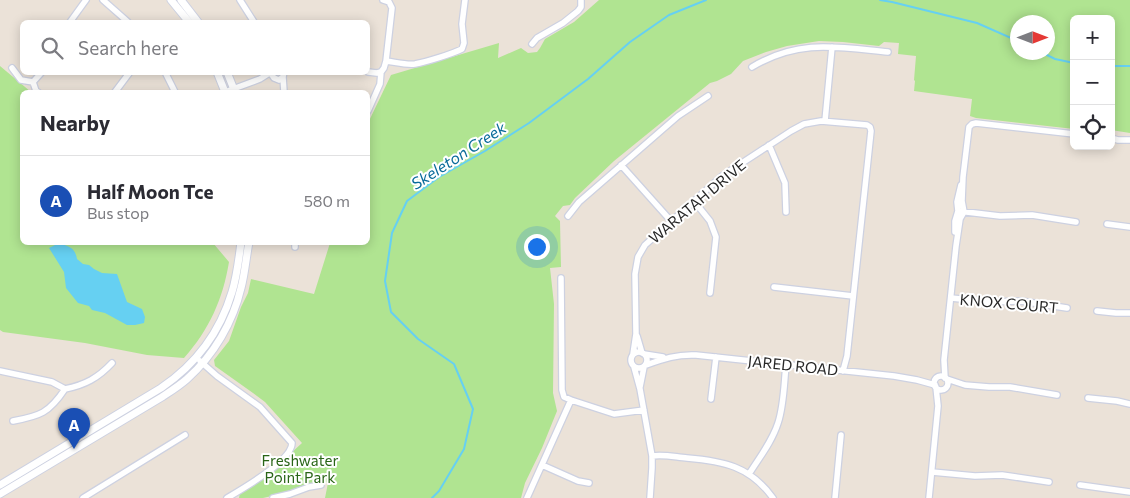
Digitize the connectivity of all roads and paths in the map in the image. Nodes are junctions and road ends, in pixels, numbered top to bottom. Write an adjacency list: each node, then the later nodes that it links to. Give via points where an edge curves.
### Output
1 (86, 0): 9 (street)
2 (103, 0): 10 (street)
3 (171, 0): 11 (street)
4 (181, 0): 12 (street)
5 (240, 0): 13 (street)
6 (465, 0): 17 (street, via 464,43 460,50 416,64)
7 (388, 1): 17 (street, via 392,11)
8 (581, 2): 14 (street, via 578,11)
9 (71, 20)
10 (126, 20)
11 (187, 20)
12 (196, 20)
13 (253, 20)
14 (532, 44)
15 (832, 46): 16 (street); 18 (street, via 795,49 769,57); 37 (street)
16 (888, 52)
17 (386, 61): 21 (street)
18 (752, 67)
19 (12, 68): 28 (street, via 22,80)
20 (370, 72): 21 (street)
21 (381, 72): 36 (street, via 380,84)
22 (40, 75): 28 (street)
23 (128, 75): 30 (street)
24 (166, 75): 31 (street)
25 (218, 75): 32 (street)
26 (228, 75): 33 (street)
27 (279, 75): 33 (street, via 260,78); 34 (street)
28 (34, 82): 29 (street)
29 (36, 90)
30 (116, 90)
31 (174, 90)
32 (224, 90)
33 (234, 90)
34 (284, 90)
35 (708, 96): 42 (street, via 678,116)
36 (370, 106)
37 (825, 121): 41 (street, WARATAH DRIVE, via 804,124); 56 (street, WARATAH DRIVE, via 864,125 871,131)
38 (1070, 134): 45 (street, via 971,125)
39 (1115, 137): 40 (street)
40 (1130, 140)
41 (769, 144): 43 (street, WARATAH DRIVE, via 722,176); 44 (street, via 785,183)
42 (622, 165): 46 (street, via 579,202); 47 (street)
43 (694, 201): 47 (street, WARATAH DRIVE); 55 (street, via 710,221 716,237)
44 (786, 212)
45 (961, 212): 48 (street, via 1032,215); 57 (street)
46 (568, 216)
47 (671, 221): 61 (street, WARATAH DRIVE, via 645,245 638,257 635,274)
48 (1076, 222)
49 (1107, 224): 50 (street)
50 (1130, 227)
51 (241, 245): 67 (street, via 227,308)
52 (248, 245): 67 (street, via 236,304 216,345)
53 (561, 278): 85 (street, via 562,390 564,397)
54 (774, 287): 56 (street)
55 (710, 293)
56 (853, 296): 73 (street, WARATAH DRIVE)
57 (951, 298): 58 (street, KNOX COURT, via 1021,301); 66 (street)
58 (1067, 308)
59 (1097, 311): 60 (street)
60 (1130, 313)
61 (636, 334): 62 (street, WARATAH DRIVE); 63 (street, WARATAH DRIVE)
62 (643, 353): 63 (street); 64 (street, JARED ROAD); 70 (street, via 647,361)
63 (633, 354): 71 (street, via 631,361)
64 (668, 357): 65 (street, JARED ROAD); 70 (street, JARED ROAD)
65 (716, 357): 69 (street, JARED ROAD); 84 (street)
66 (944, 360): 74 (street); 75 (street)
67 (199, 361): 98 (street, via 161,388); 102 (street, via 186,380 162,397); 103 (street, via 260,407 292,443 289,452 265,474)
68 (112, 363): 80 (street, via 101,374)
69 (786, 365): 73 (street, JARED ROAD); 95 (street, via 778,422 772,438)
70 (645, 366): 71 (street); 81 (street)
71 (634, 367): 81 (street)
72 (0, 371): 80 (street, via 52,382)
73 (845, 371): 76 (street, JARED ROAD)
74 (937, 377): 75 (street); 76 (street, JARED ROAD); 78 (street, via 934,381)
75 (946, 378): 77 (street); 79 (street, via 948,383)
76 (917, 380): 78 (street, JARED ROAD)
77 (965, 385): 79 (street); 82 (street, via 1010,387)
78 (936, 386): 79 (street); 87 (street)
79 (944, 388): 87 (street)
80 (65, 389): 89 (street, via 55,404 41,414)
81 (640, 389): 88 (street)
82 (1057, 395)
83 (1088, 398): 86 (street)
84 (711, 399)
85 (571, 400): 88 (street, via 614,414); 93 (street)
86 (1130, 404)
87 (938, 406): 94 (street)
88 (644, 410): 92 (street)
89 (13, 421)
90 (185, 435): 104 (street)
91 (841, 435): 109 (street)
92 (652, 456): 95 (street, via 714,461); 107 (street)
93 (542, 465): 97 (street); 106 (street)
94 (932, 472): 96 (street, via 1002,475); 110 (street)
95 (749, 474): 108 (street)
96 (1049, 482)
97 (588, 483)
98 (0, 485)
99 (322, 485): 105 (street)
100 (1080, 485): 101 (street)
101 (1130, 492)
102 (0, 494)
103 (232, 497)
104 (83, 498)
105 (273, 498)
106 (527, 498)
107 (650, 498)
108 (773, 498)
109 (835, 498)
110 (929, 498)

